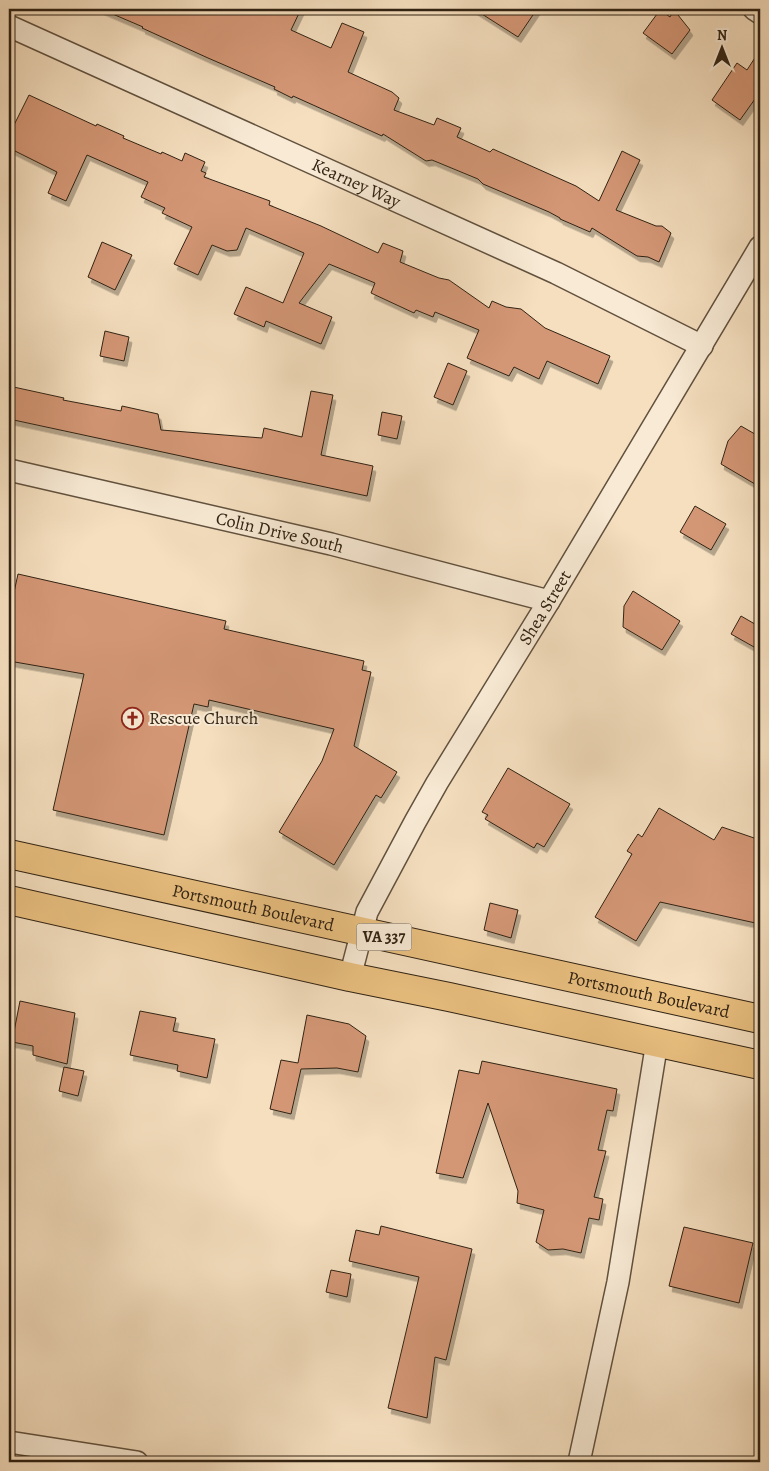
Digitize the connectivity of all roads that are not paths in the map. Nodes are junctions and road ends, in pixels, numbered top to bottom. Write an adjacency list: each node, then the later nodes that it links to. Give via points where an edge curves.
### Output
1 (754, 9): 2 (street)
2 (760, 13)
3 (9, 26): 5 (street, Kearney Way, via 556,273)
4 (760, 247): 5 (street, Shea Street)
5 (702, 346): 7 (street, Shea Street)
6 (9, 470): 7 (street, Colin Drive South, via 331,544)
7 (550, 601): 10 (street, Shea Street, via 437,783 367,912)
8 (9, 854): 10 (main road, Portsmouth Boulevard / VA 337)
9 (9, 900): 11 (main road)
10 (362, 932): 11 (street, Shea Street); 12 (main road, Portsmouth Boulevard / VA 337)
11 (350, 977): 13 (main road)
12 (760, 1019)
13 (658, 1042): 14 (main road); 17 (street, via 618,1282)
14 (760, 1065)
15 (9, 1442): 16 (street)
16 (138, 1462)
17 (579, 1462)

